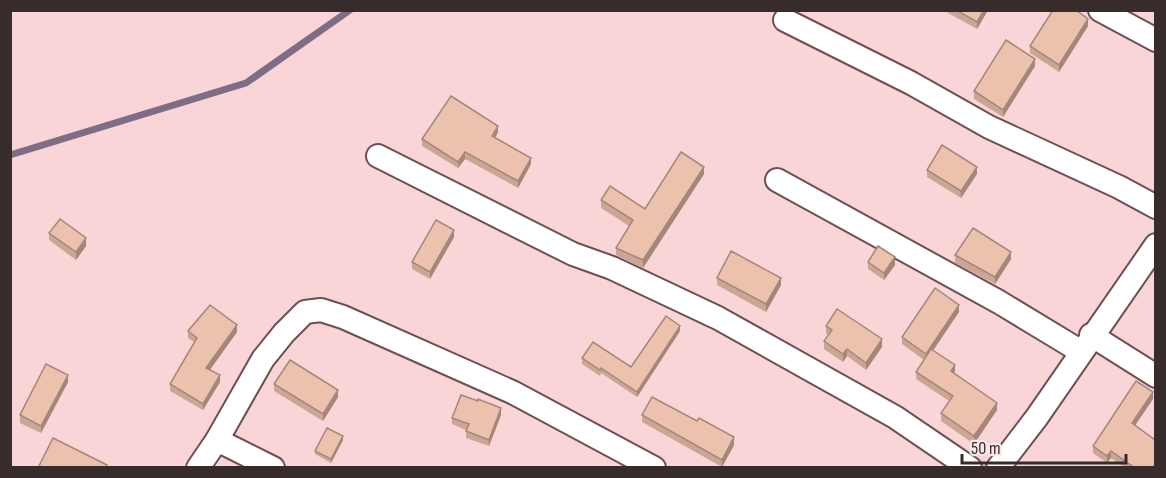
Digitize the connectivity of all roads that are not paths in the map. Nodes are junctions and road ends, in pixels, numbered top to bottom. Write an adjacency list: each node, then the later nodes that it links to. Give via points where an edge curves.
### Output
1 (1100, 10): 3 (street)
2 (785, 20): 6 (street, via 989,127)
3 (1155, 40)
4 (378, 156): 14 (street, via 573,254 718,318 895,417)
5 (777, 180): 8 (street, via 999,302)
6 (1155, 207)
7 (1155, 244): 8 (street)
8 (1086, 343): 9 (street); 15 (street)
9 (1155, 376)
10 (217, 440): 11 (street); 12 (street); 13 (street, via 263,359 305,312 321,310 512,392)
11 (198, 468)
12 (273, 468)
13 (654, 468)
14 (970, 468)
15 (998, 468)

